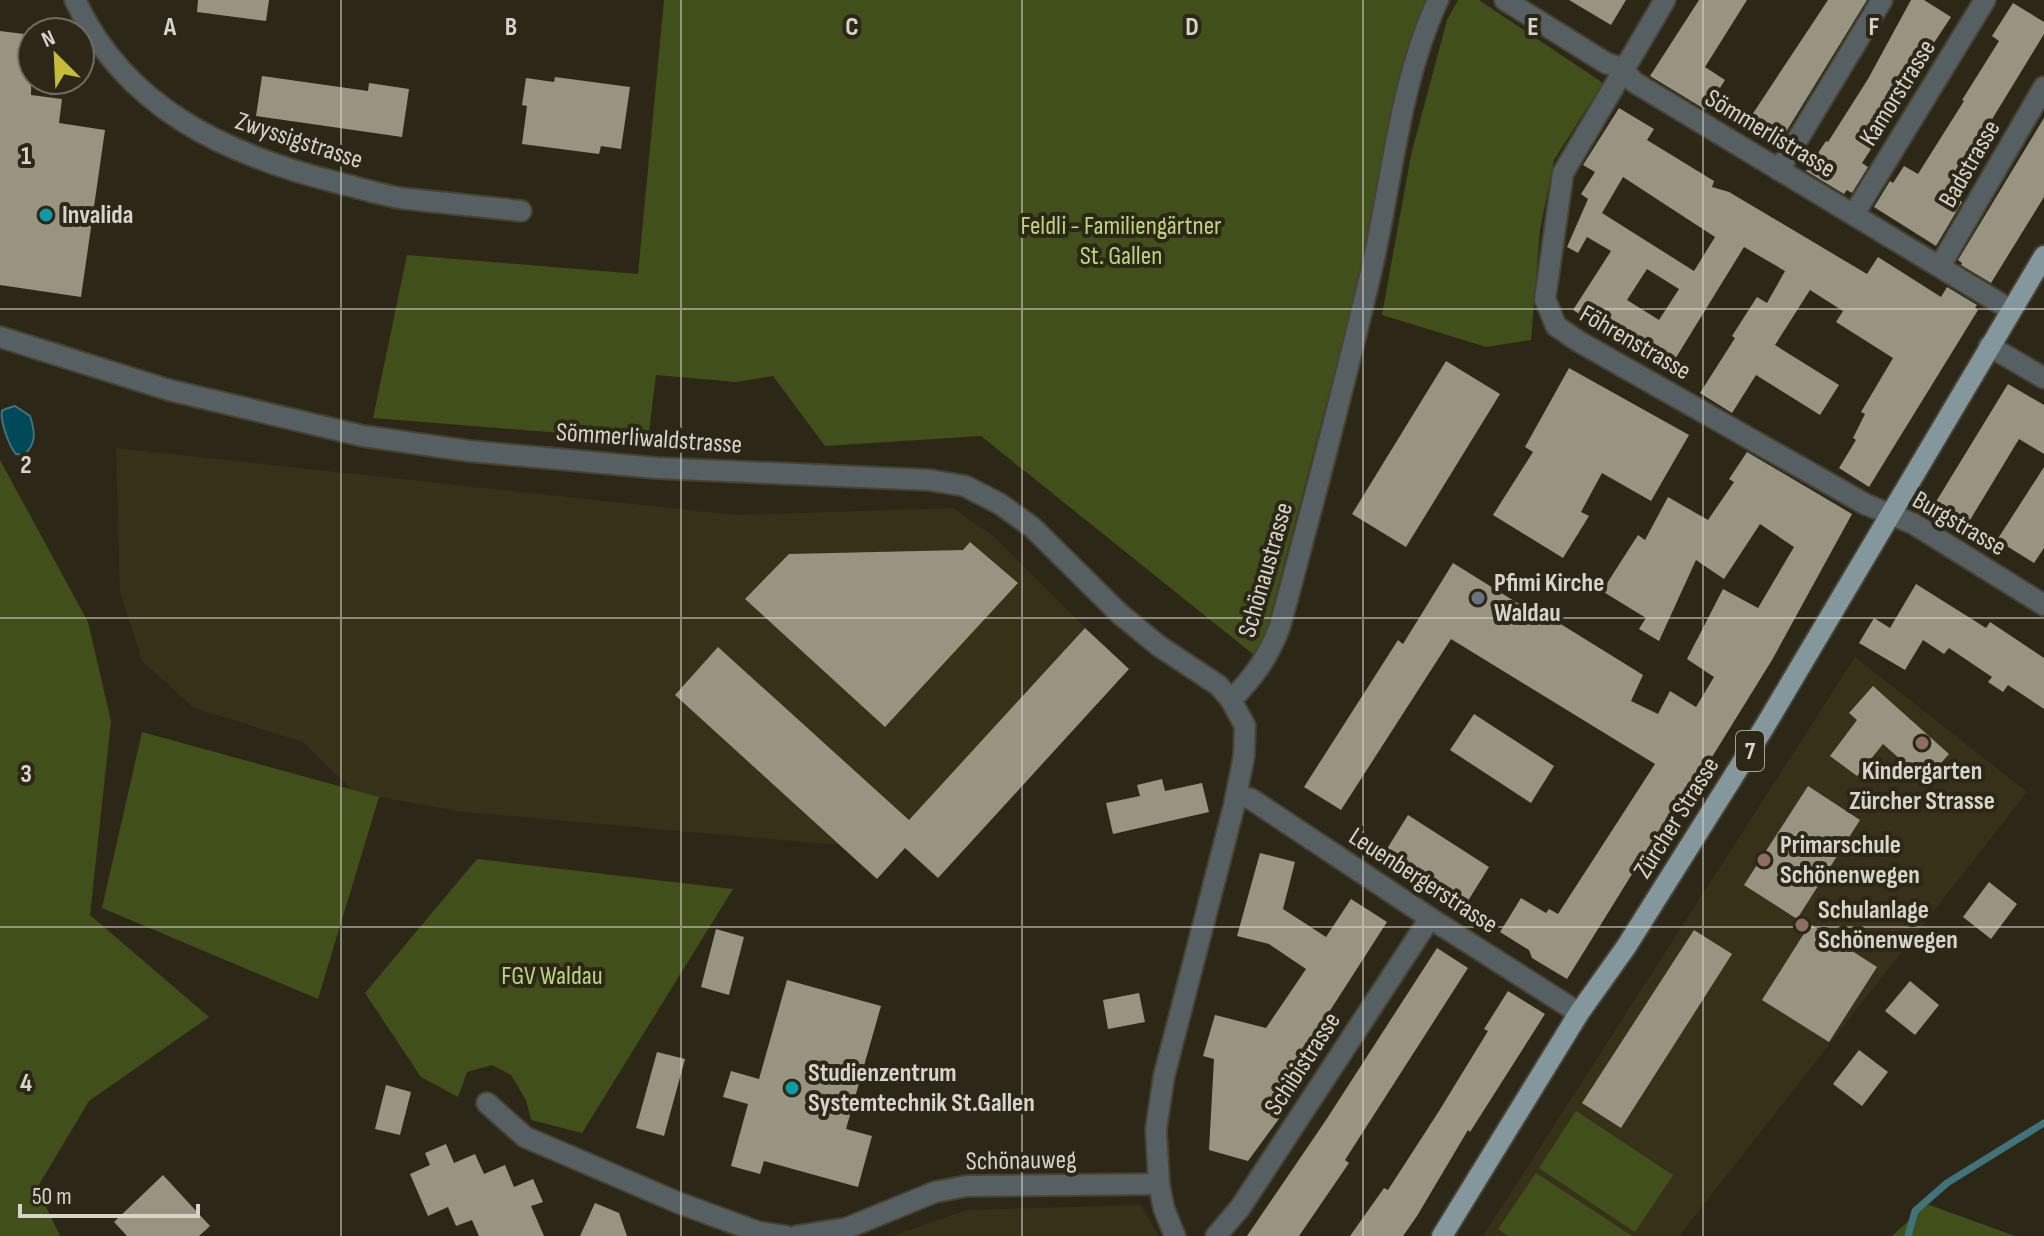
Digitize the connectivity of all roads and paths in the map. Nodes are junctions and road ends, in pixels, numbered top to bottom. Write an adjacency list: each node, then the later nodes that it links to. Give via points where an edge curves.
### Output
1 (75, 0): 10 (street, Zwyssigstrasse, via 89,31 126,78 216,142 302,173 397,197)
2 (1438, 0): 20 (street, Schönaustrasse, via 1405,105 1371,270 1280,626 1272,650)
3 (1505, 0): 7 (street, Sömmerlistrasse)
4 (1665, 0): 7 (street, Föhrenstrasse)
5 (1882, 0): 9 (street)
6 (1985, 0): 11 (street, Kamorstrasse)
7 (1622, 68): 9 (street, Sömmerlistrasse, via 1634,82); 18 (street, Föhrenstrasse, via 1563,173 1545,299 1556,326)
8 (2044, 87): 13 (street, Badstrasse)
9 (1779, 170): 11 (street, Sömmerlistrasse)
10 (521, 211)
11 (1854, 214): 13 (street, Sömmerlistrasse)
12 (2044, 256): 14 (main road, Zürcher Strasse / 7)
13 (1940, 266): 14 (street, Sömmerlistrasse)
14 (2011, 310): 16 (main road, Zürcher Strasse / 7)
15 (0, 337): 20 (street, Sömmerliwaldstrasse, via 169,390 363,436 657,468 965,486 1032,527 1120,614)
16 (1989, 346): 17 (street); 18 (main road, Zürcher Strasse / 7)
17 (2044, 378)
18 (1889, 514): 19 (street, Burgstrasse, via 1914,524); 23 (main road, Zürcher Strasse / 7, via 1757,739)
19 (2044, 605)
20 (1231, 700): 21 (street, via 1245,726)
21 (1237, 795): 22 (street, Leuenbergerstrasse, via 1251,799); 25 (street, via 1164,1076 1156,1129)
22 (1430, 918): 23 (street, Leuenbergerstrasse); 29 (street, Schibistrasse, via 1240,1208)
23 (1579, 1013): 30 (main road, Zürcher Strasse / 7)
24 (487, 1103): 26 (street, via 525,1137 577,1161 758,1232)
25 (1159, 1184): 27 (street, Schönauweg, via 967,1186 935,1192 847,1228); 28 (street)
26 (785, 1236)
27 (797, 1236)
28 (1175, 1236)
29 (1216, 1236)
30 (1442, 1236)

